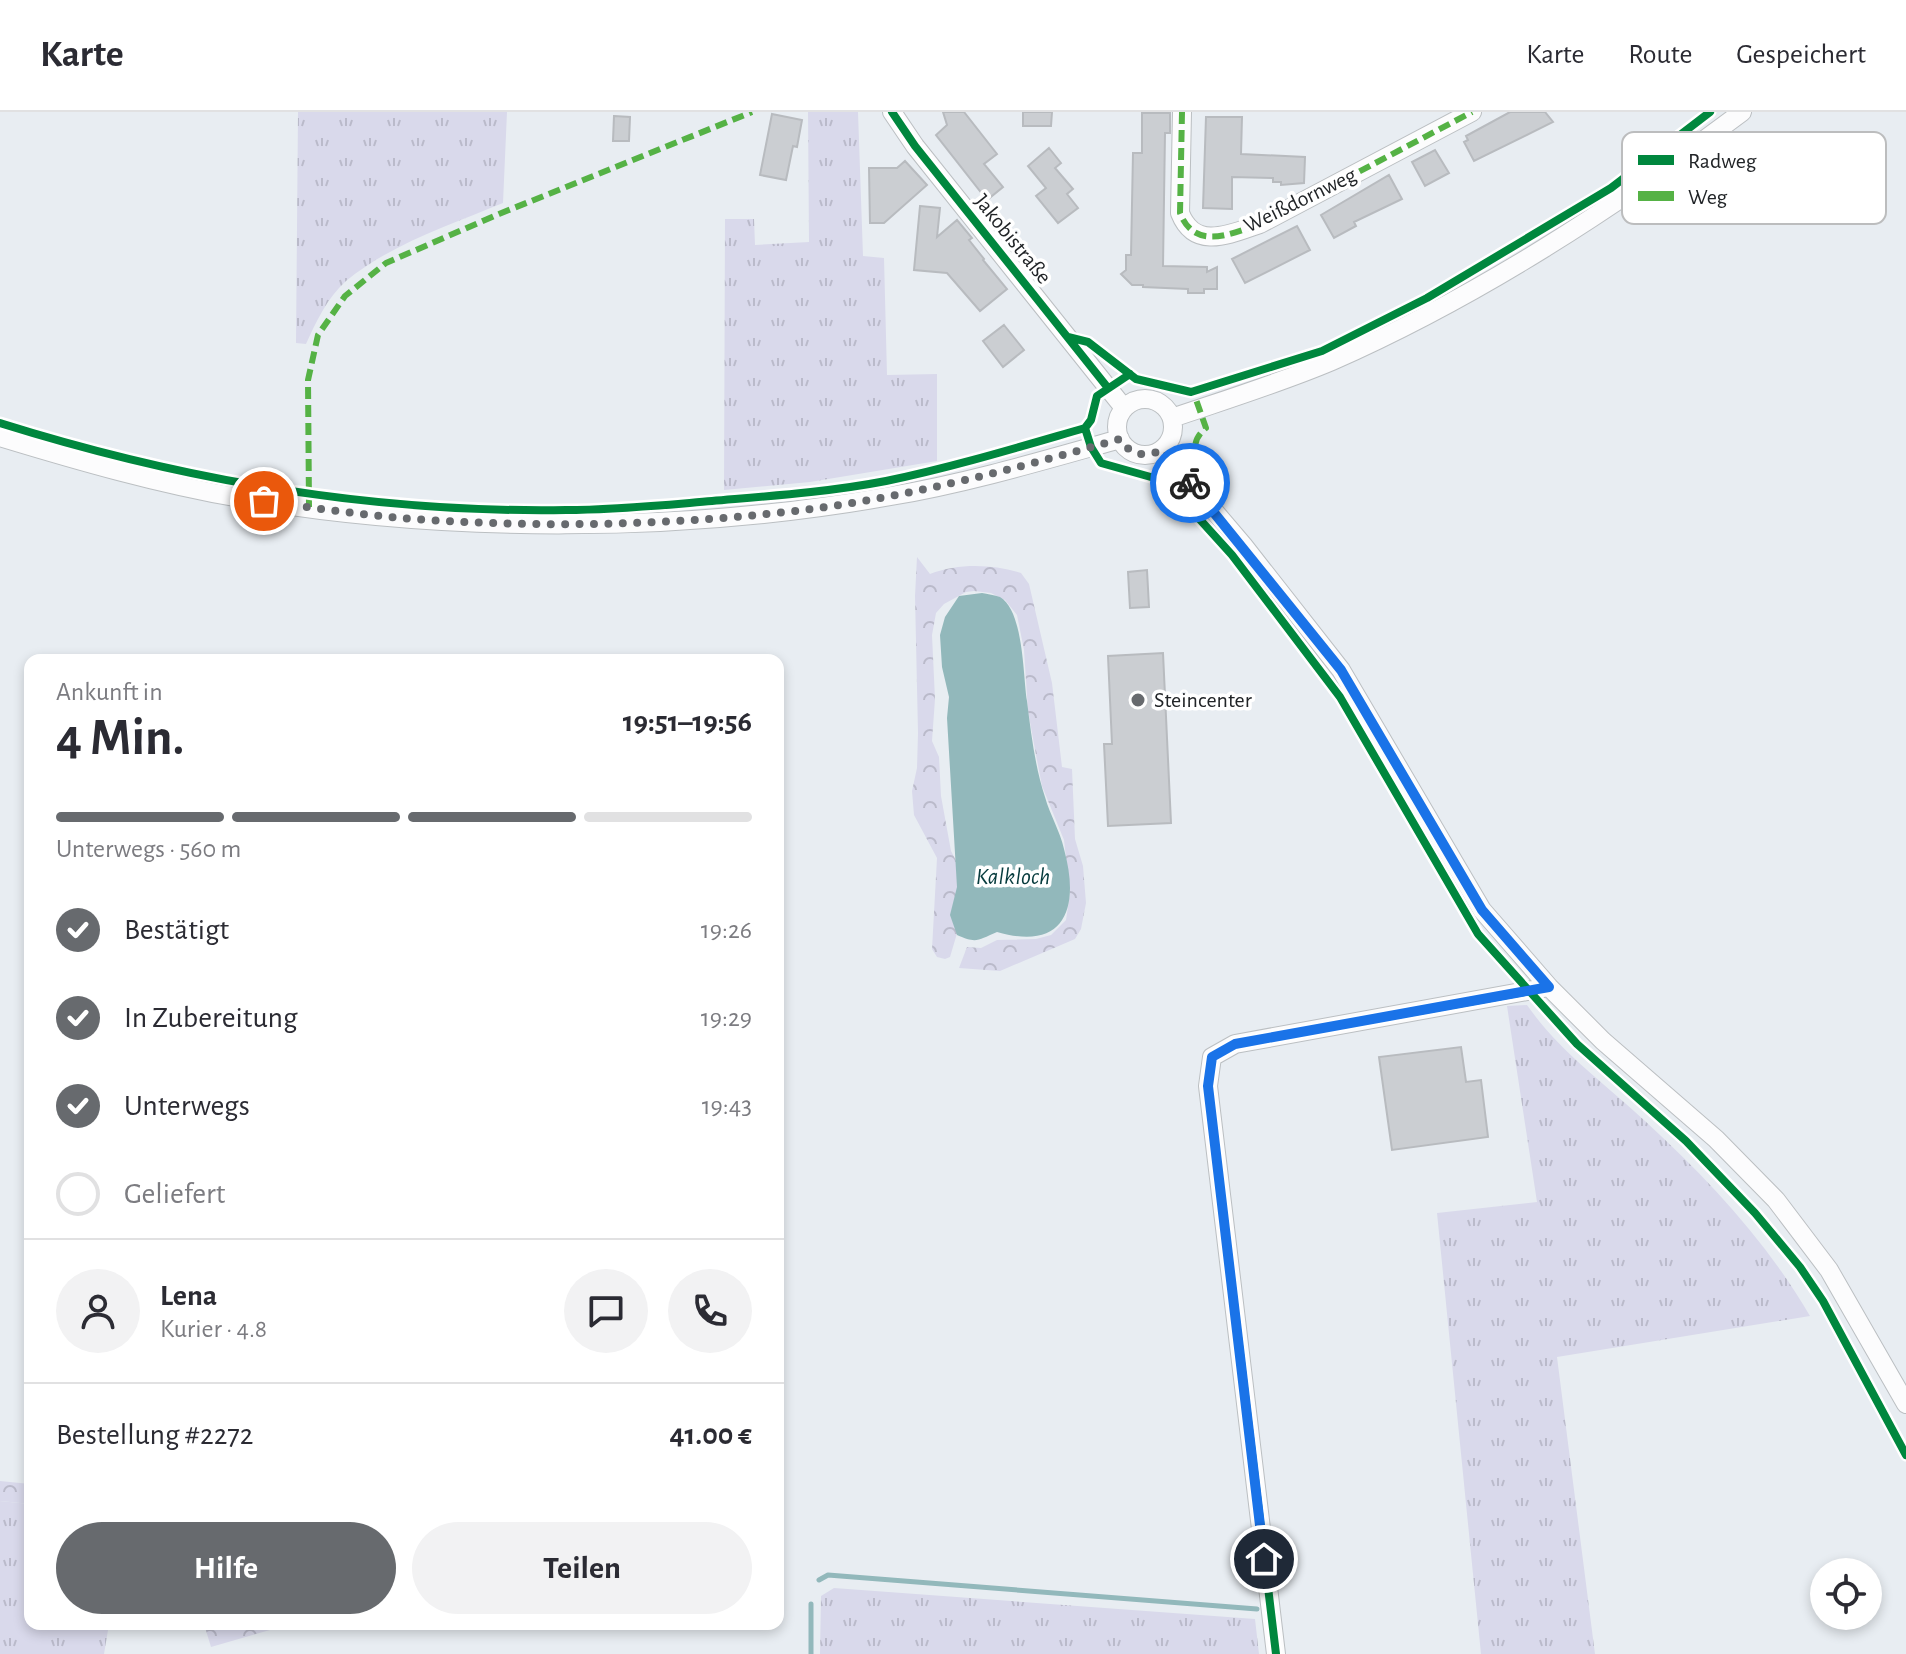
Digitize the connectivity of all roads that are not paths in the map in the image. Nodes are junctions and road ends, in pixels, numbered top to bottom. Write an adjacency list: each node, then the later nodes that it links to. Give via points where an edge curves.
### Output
1 (892, 112): 7 (street, Jakobistraße)
2 (1182, 112): 3 (street, Weißdornweg, via 1180,213 1192,233 1213,236 1260,224)
3 (1472, 112)
4 (1742, 112): 5 (street)
5 (1714, 132)
6 (1622, 198): 8 (street, via 1504,273 1331,361)
7 (1124, 408): 8 (street, via 1150,399); 10 (street, via 1118,423)
8 (1172, 418): 11 (street, via 1172,434)
9 (0, 437): 10 (street, via 119,472 241,498 391,517 520,523 675,520 818,508 937,487)
10 (1120, 439): 11 (street, via 1138,454)
11 (1162, 450): 12 (street, via 1341,670 1482,910)
12 (1549, 987): 13 (street, via 1776,1200 1829,1270); 14 (street, via 1235,1044 1212,1057 1208,1086)
13 (1906, 1404)
14 (1276, 1654)

